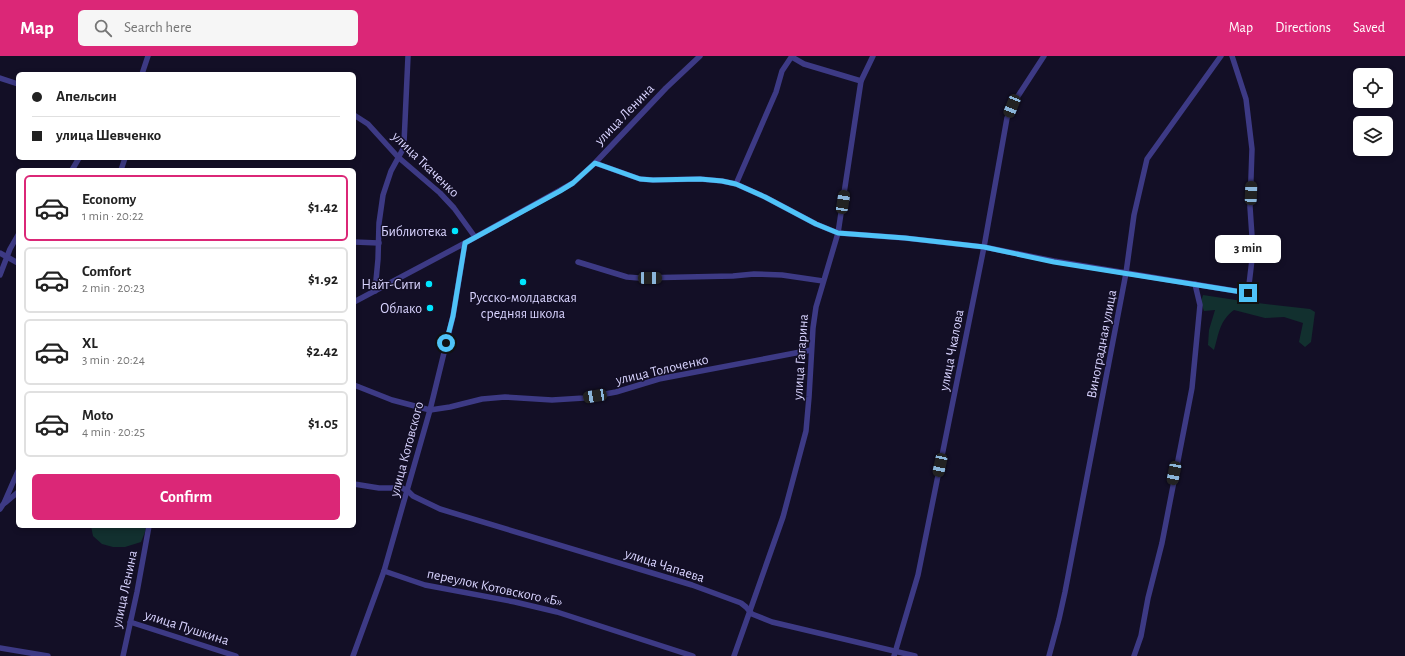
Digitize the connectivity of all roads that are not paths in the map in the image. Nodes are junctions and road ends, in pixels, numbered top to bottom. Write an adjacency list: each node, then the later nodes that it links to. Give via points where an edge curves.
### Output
1 (148, 56): 9 (street)
2 (408, 56): 14 (street, via 404,143)
3 (700, 56): 15 (street, улица Ленина)
4 (873, 56): 11 (street, улица Гагарина)
5 (1044, 56): 23 (street, улица Чкалова, via 1007,118)
6 (1221, 56): 28 (street, Виноградная улица, via 1147,159 1134,215)
7 (1232, 56): 31 (street, via 1246,99 1252,149 1250,207 1253,251 1248,293)
8 (792, 57): 11 (street, via 804,64); 16 (street, via 782,71 776,92)
9 (143, 72)
10 (0, 78): 12 (street)
11 (861, 81): 17 (street, улица Гагарина)
12 (16, 83)
13 (356, 116): 14 (street, улица Ткаченко, via 368,124)
14 (398, 157): 18 (street, улица Ткаченко, via 440,193); 21 (street, via 383,195)
15 (595, 163): 16 (street, via 640,179 700,179); 18 (street, улица Ленина, via 573,183)
16 (736, 184): 17 (street)
17 (838, 233): 23 (street); 30 (street, улица Гагарина)
18 (475, 237): 22 (street, улица Ленина)
19 (16, 239): 25 (street)
20 (356, 242): 21 (street)
21 (378, 243): 32 (street)
22 (465, 243): 32 (street, улица Ленина); 36 (street, улица Котовского, via 453,316)
23 (984, 247): 28 (street, via 1054,262); 48 (street, улица Чкалова, via 918,575)
24 (0, 253): 25 (street)
25 (7, 257): 26 (street); 29 (street)
26 (16, 262)
27 (578, 262): 30 (street, via 627,277 639,278 754,274)
28 (1126, 273): 31 (street); 56 (street, Виноградная улица, via 1065,592)
29 (0, 274)
30 (823, 280): 34 (street, улица Гагарина, via 816,307)
31 (1195, 284): 57 (street, via 1200,305 1192,388 1162,543)
32 (375, 291): 33 (street, улица Ленина)
33 (356, 301)
34 (811, 350): 36 (street, улица Толоченко, via 659,379 616,392 584,398 552,400 505,397); 45 (street, улица Гагарина, via 806,431 783,518)
35 (356, 386): 36 (street, улица Толоченко, via 392,400)
36 (430, 410): 39 (street, улица Котовского)
37 (16, 476): 41 (street)
38 (356, 484): 39 (street, via 402,488)
39 (408, 491): 44 (street, улица Котовского); 45 (street, улица Чапаева, via 440,509 692,585 741,603)
40 (16, 494): 41 (street)
41 (4, 503): 42 (street)
42 (0, 509)
43 (149, 528): 46 (street, улица Ленина)
44 (384, 571): 52 (street, улица Котовского); 53 (street, переулок Котовского «Б», via 425,585 557,612)
45 (749, 611): 48 (street, улица Чапаева, via 772,622); 54 (street, улица Гагарина)
46 (130, 622): 50 (street, улица Ленина); 51 (street, улица Пушкина)
47 (0, 648): 49 (street)
48 (895, 654): 55 (street, улица Чапаева)
49 (48, 656)
50 (123, 656)
51 (236, 656)
52 (353, 656)
53 (693, 656)
54 (734, 656)
55 (915, 656)
56 (1049, 656)
57 (1134, 656)

